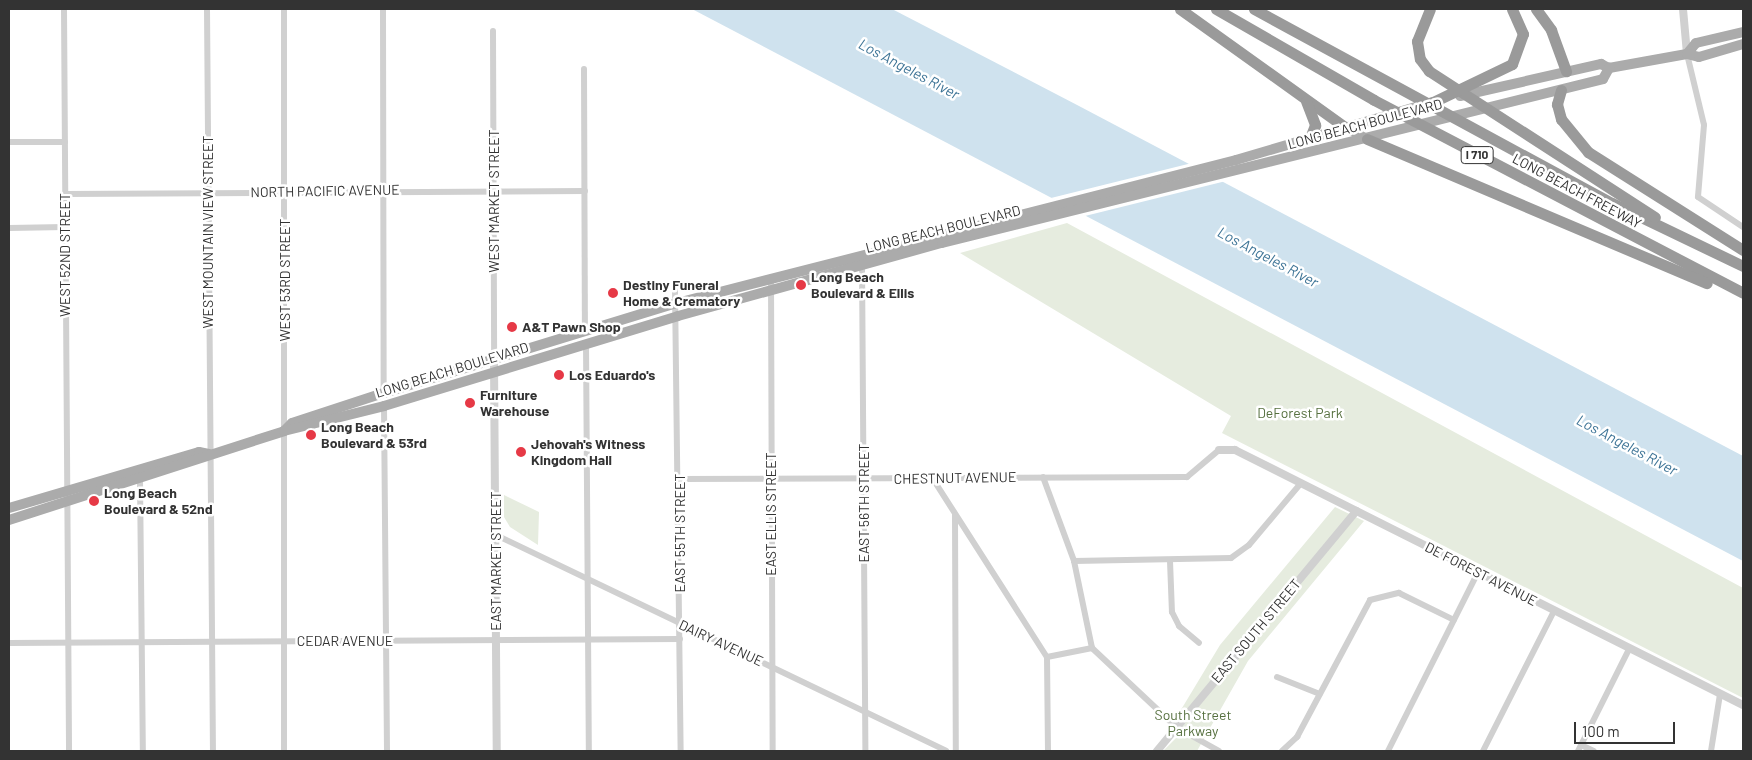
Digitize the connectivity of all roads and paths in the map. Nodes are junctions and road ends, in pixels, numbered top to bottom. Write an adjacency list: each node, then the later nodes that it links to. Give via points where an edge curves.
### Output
1 (64, 9): 27 (street, WEST 52ND STREET)
2 (207, 9): 33 (street, WEST MOUNTAIN VIEW STREET)
3 (284, 9): 31 (street, WEST 53RD STREET)
4 (383, 9): 30 (street)
5 (1180, 9): 20 (highway)
6 (1216, 9): 45 (highway, LONG BEACH FREEWAY / I 710, via 1383,105)
7 (1254, 9): 38 (highway, LONG BEACH FREEWAY / I 710)
8 (1430, 9): 38 (highway, via 1417,41 1420,59 1429,71)
9 (1512, 9): 22 (highway, via 1522,26 1520,51 1512,64)
10 (1536, 9): 18 (highway, via 1551,30)
11 (1683, 9): 15 (street)
12 (493, 31): 29 (street, WEST MARKET STREET)
13 (1743, 32): 15 (main road, LONG BEACH BOULEVARD, via 1696,43)
14 (1743, 44): 15 (main road, LONG BEACH BOULEVARD, via 1699,56)
15 (1687, 54): 16 (main road, LONG BEACH BOULEVARD); 36 (street, via 1704,125 1698,197)
16 (1609, 68): 18 (main road, LONG BEACH BOULEVARD, via 1600,64); 19 (main road, LONG BEACH BOULEVARD, via 1603,79)
17 (584, 69): 32 (street)
18 (1566, 71): 21 (main road, via 1560,83); 22 (main road, LONG BEACH BOULEVARD)
19 (1561, 90): 21 (main road, LONG BEACH BOULEVARD); 39 (highway, via 1557,104 1560,119 1588,152)
20 (1304, 98): 23 (highway); 24 (highway, via 1314,114)
21 (1500, 100): 25 (main road, LONG BEACH BOULEVARD)
22 (1431, 103): 23 (main road, LONG BEACH BOULEVARD)
23 (1345, 127): 24 (main road, LONG BEACH BOULEVARD); 25 (main road)
24 (1310, 138): 28 (main road, LONG BEACH BOULEVARD)
25 (1367, 139): 28 (main road, LONG BEACH BOULEVARD); 46 (highway)
26 (9, 142): 27 (street)
27 (65, 142): 34 (street, WEST 52ND STREET)
28 (1237, 165): 40 (main road, LONG BEACH BOULEVARD, via 934,236); 40 (main road, LONG BEACH BOULEVARD, via 942,244)
29 (494, 189): 30 (street, NORTH PACIFIC AVENUE); 32 (street, NORTH PACIFIC AVENUE); 51 (street, WEST MARKET STREET)
30 (383, 190): 31 (street, NORTH PACIFIC AVENUE); 53 (street)
31 (286, 191): 33 (street, NORTH PACIFIC AVENUE); 55 (street, WEST 53RD STREET)
32 (585, 191): 49 (street)
33 (208, 193): 34 (street, NORTH PACIFIC AVENUE); 57 (street, WEST MOUNTAIN VIEW STREET)
34 (65, 194): 35 (street, WEST 52ND STREET)
35 (65, 227): 37 (street); 65 (street, WEST 52ND STREET)
36 (1743, 227)
37 (9, 228)
38 (1695, 244): 41 (highway, LONG BEACH FREEWAY / I 710)
39 (1743, 250)
40 (861, 259): 42 (main road, LONG BEACH BOULEVARD); 44 (main road, LONG BEACH BOULEVARD); 62 (street, EAST 56TH STREET)
41 (1743, 266)
42 (771, 277): 44 (street, EAST ELLIS STREET); 47 (main road, LONG BEACH BOULEVARD)
43 (675, 290): 47 (street, EAST 55TH STREET)
44 (771, 290): 48 (main road, LONG BEACH BOULEVARD); 61 (street, EAST ELLIS STREET)
45 (1743, 293)
46 (1743, 298)
47 (677, 303): 48 (street, EAST 55TH STREET); 49 (main road, LONG BEACH BOULEVARD)
48 (678, 316): 50 (main road, LONG BEACH BOULEVARD); 60 (street, EAST 55TH STREET)
49 (585, 331): 51 (main road, LONG BEACH BOULEVARD)
50 (586, 343): 52 (main road, LONG BEACH BOULEVARD); 75 (street)
51 (494, 360): 52 (street, WEST MARKET STREET); 53 (main road, LONG BEACH BOULEVARD)
52 (494, 372): 54 (main road, LONG BEACH BOULEVARD); 71 (street, EAST MARKET STREET)
53 (384, 393): 55 (main road, LONG BEACH BOULEVARD, via 292,423)
54 (384, 406): 55 (main road, LONG BEACH BOULEVARD); 81 (street)
55 (284, 432): 57 (main road, LONG BEACH BOULEVARD); 83 (street, WEST 53RD STREET)
56 (1219, 450): 58 (street, CHESTNUT AVENUE, via 1187,477); 64 (street, DE FOREST AVENUE, via 1229,448)
57 (209, 454): 59 (main road, LONG BEACH BOULEVARD, via 201,461); 65 (main road, LONG BEACH BOULEVARD, via 199,452); 85 (street, WEST MOUNTAIN VIEW STREET)
58 (1043, 477): 63 (street, CHESTNUT AVENUE); 72 (street)
59 (140, 479): 66 (main road, LONG BEACH BOULEVARD); 84 (street)
60 (680, 479): 61 (street, CHESTNUT AVENUE); 78 (street, EAST 55TH STREET)
61 (771, 479): 62 (street, CHESTNUT AVENUE); 92 (street, EAST ELLIS STREET)
62 (863, 480): 63 (street, CHESTNUT AVENUE); 97 (street, EAST 56TH STREET)
63 (933, 480): 69 (street)
64 (1301, 484): 68 (street, DE FOREST AVENUE); 73 (street, via 1237,554 1213,562)
65 (67, 490): 66 (street, WEST 52ND STREET); 67 (main road, LONG BEACH BOULEVARD)
66 (66, 502): 70 (main road, LONG BEACH BOULEVARD); 87 (street, WEST 52ND STREET)
67 (9, 508)
68 (1356, 511): 74 (street, DE FOREST AVENUE); 98 (street, EAST SOUTH STREET)
69 (955, 514): 91 (street); 111 (street)
70 (9, 520)
71 (496, 535): 75 (street, DAIRY AVENUE); 82 (street, EAST MARKET STREET)
72 (1074, 562): 73 (street); 89 (street)
73 (1170, 562): 88 (street, via 1172,612 1179,626)
74 (1478, 572): 76 (street, DE FOREST AVENUE); 77 (street)
75 (587, 579): 78 (street, DAIRY AVENUE); 79 (street)
76 (1554, 611): 90 (street, DE FOREST AVENUE); 117 (street)
77 (1454, 620): 94 (street, via 1399,593 1370,600); 116 (street)
78 (680, 624): 80 (street, EAST 55TH STREET); 92 (street, DAIRY AVENUE)
79 (588, 639): 80 (street, CEDAR AVENUE); 82 (street, CEDAR AVENUE); 106 (street)
80 (680, 639): 107 (street, EAST 55TH STREET)
81 (387, 640): 82 (street, CEDAR AVENUE); 83 (street, CEDAR AVENUE); 104 (street)
82 (497, 640): 105 (street, EAST MARKET STREET)
83 (283, 641): 85 (street, CEDAR AVENUE); 103 (street, WEST 53RD STREET)
84 (142, 642): 85 (street, CEDAR AVENUE); 87 (street, CEDAR AVENUE); 101 (street)
85 (212, 642): 102 (street, WEST MOUNTAIN VIEW STREET)
86 (9, 643): 87 (street, CEDAR AVENUE)
87 (68, 643): 100 (street, WEST 52ND STREET)
88 (1199, 643)
89 (1092, 648): 91 (street); 98 (street)
90 (1629, 649): 95 (street, DE FOREST AVENUE); 99 (street)
91 (1048, 657): 112 (street)
92 (772, 667): 97 (street, DAIRY AVENUE); 108 (street, EAST ELLIS STREET)
93 (1277, 676): 94 (street)
94 (1320, 694): 115 (street, via 1297,737)
95 (1720, 694): 96 (street, DE FOREST AVENUE); 119 (street)
96 (1743, 705)
97 (865, 712): 109 (street, EAST 56TH STREET); 110 (street, DAIRY AVENUE)
98 (1176, 727): 113 (street, EAST SOUTH STREET); 114 (street)
99 (1579, 748): 118 (street)
100 (69, 751)
101 (143, 751)
102 (213, 751)
103 (284, 751)
104 (387, 751)
105 (497, 751)
106 (589, 751)
107 (681, 751)
108 (773, 751)
109 (865, 751)
110 (946, 751)
111 (956, 751)
112 (1048, 751)
113 (1157, 751)
114 (1219, 751)
115 (1282, 751)
116 (1388, 751)
117 (1483, 751)
118 (1594, 751)
119 (1711, 751)

